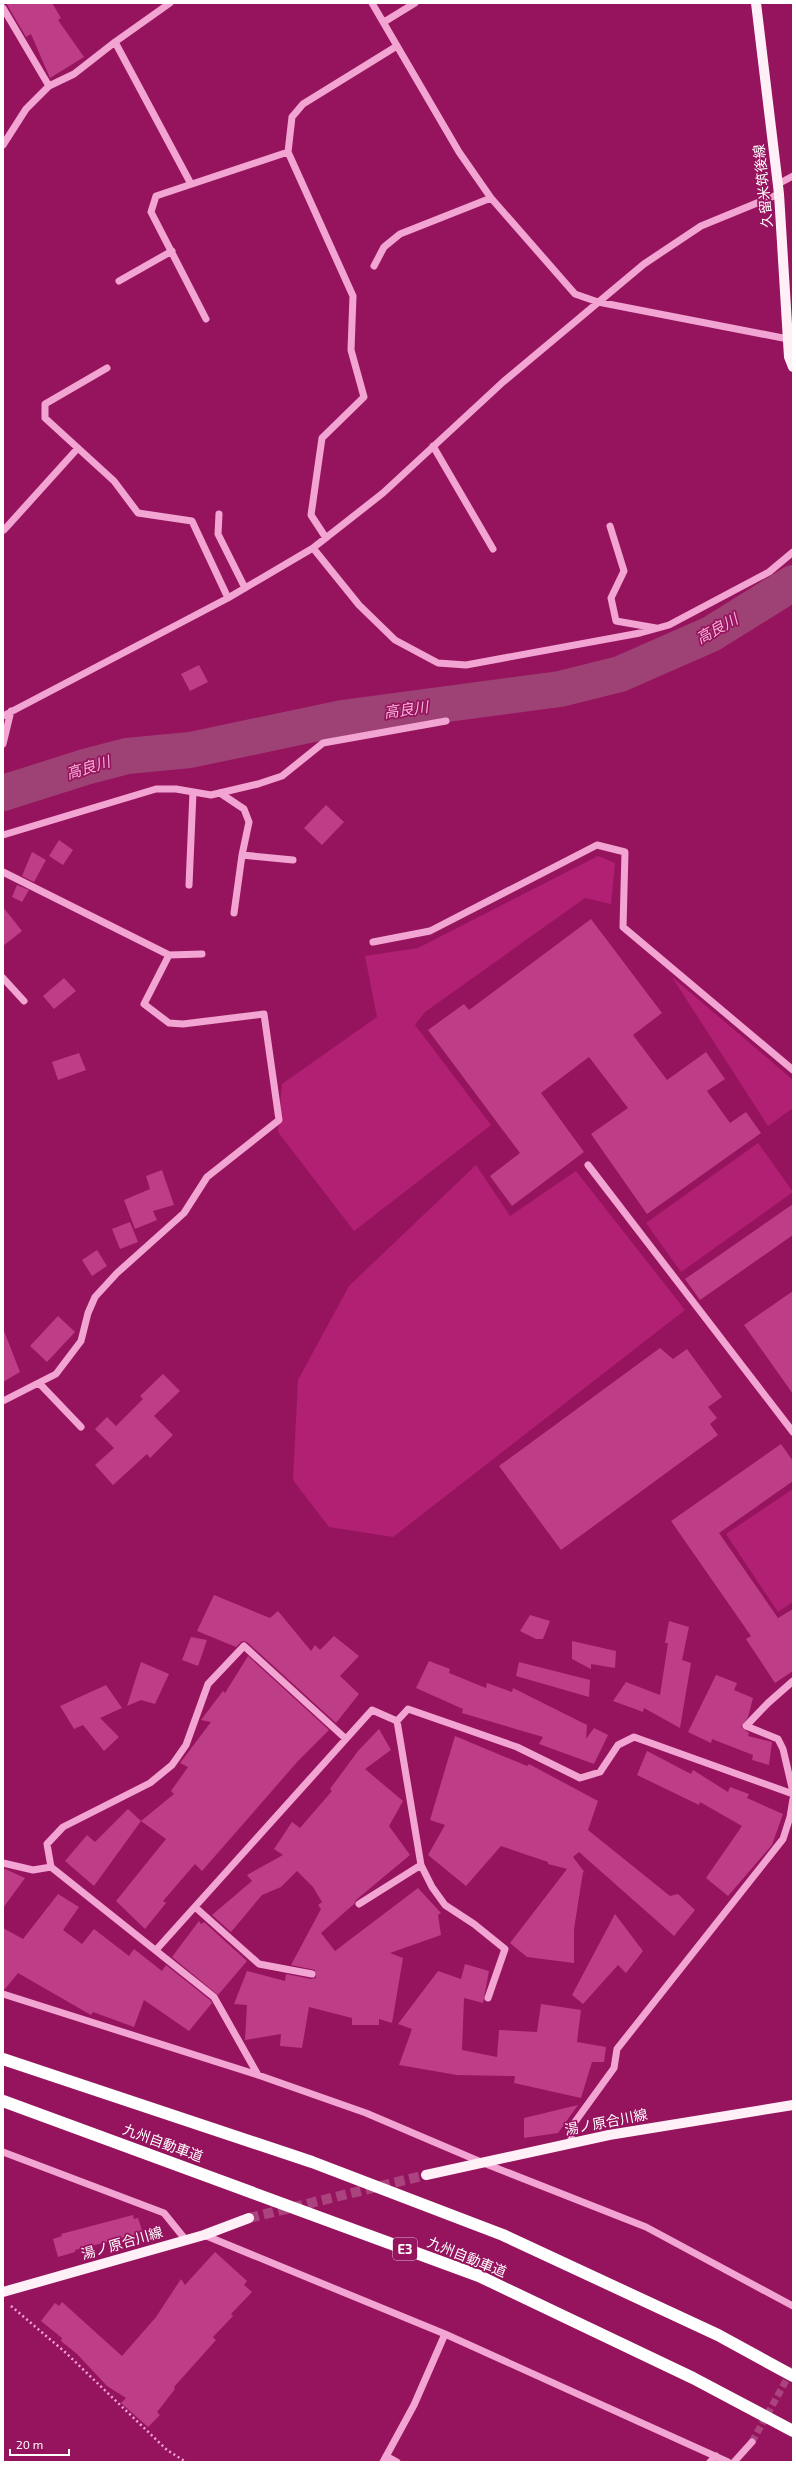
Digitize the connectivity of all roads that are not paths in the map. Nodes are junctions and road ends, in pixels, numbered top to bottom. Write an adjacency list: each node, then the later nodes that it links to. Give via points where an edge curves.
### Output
1 (170, 3): 8 (street)
2 (372, 3): 7 (street)
3 (415, 3): 7 (street)
4 (756, 3): 15 (main road, 久留米筑後線)
5 (3, 8): 6 (street)
6 (6, 19): 10 (street)
7 (384, 22): 9 (street)
8 (115, 42): 10 (street, via 74,74); 14 (street)
9 (397, 46): 12 (street, via 303,104 292,117); 16 (street, via 459,152)
10 (49, 86): 11 (street, via 26,109)
11 (3, 145)
12 (288, 152): 14 (street); 30 (street, via 353,296 351,350 364,397 322,438 311,515)
13 (793, 176): 15 (street)
14 (191, 184): 17 (street, via 156,196 151,212)
15 (778, 189): 20 (street, via 700,226 644,264); 22 (main road, 久留米筑後線)
16 (491, 198): 18 (street, via 400,234 384,247); 20 (street, via 575,294)
17 (172, 252): 19 (street); 21 (street)
18 (374, 266)
19 (119, 281)
20 (598, 302): 22 (street); 25 (street, via 502,382)
21 (206, 319)
22 (788, 338): 23 (main road, 久留米筑後線, via 789,357)
23 (793, 367)
24 (107, 368): 26 (street, via 45,404 45,418)
25 (433, 446): 30 (street, via 383,493); 32 (street)
26 (78, 448): 29 (street); 35 (street, via 114,481 138,513 192,521)
27 (219, 514): 34 (street, via 218,534)
28 (610, 526): 36 (street, via 624,571 611,598 616,621)
29 (4, 530)
30 (326, 538): 31 (street)
31 (313, 548): 34 (street); 36 (street, via 359,605 395,640 438,663 466,665 640,634)
32 (493, 549)
33 (793, 552): 36 (street, via 769,572 723,598)
34 (245, 588): 35 (street)
35 (228, 598): 37 (street)
36 (658, 628)
37 (11, 711): 38 (street); 40 (street)
38 (3, 716)
39 (446, 721): 42 (street, via 323,743 282,776)
40 (3, 744)
41 (193, 792): 42 (street, via 211,795); 43 (street, via 156,789); 47 (street)
42 (220, 793): 44 (street, via 244,810 249,822)
43 (3, 835)
44 (242, 855): 45 (street); 48 (street)
45 (293, 860)
46 (3, 872): 51 (street)
47 (189, 885)
48 (234, 913)
49 (373, 942): 54 (street, via 430,931 598,845 625,852 623,927)
50 (202, 954): 51 (street)
51 (169, 955): 56 (street, via 144,1004 169,1023 183,1024 264,1014 279,1120 207,1177 184,1213 117,1272 95,1296 81,1341 56,1374)
52 (3, 978): 53 (street)
53 (24, 1001)
54 (793, 1070)
55 (588, 1165): 59 (street)
56 (38, 1383): 57 (street); 58 (street)
57 (3, 1401)
58 (81, 1427)
59 (793, 1432)
60 (793, 1682): 63 (street, via 746,1726 778,1739 783,1749)
61 (397, 1721): 62 (street, via 372,1710); 63 (street, via 408,1709 517,1747 580,1778 600,1772 618,1745 634,1737); 66 (street)
62 (346, 1739): 67 (street, via 244,1646 208,1684 186,1745 172,1765 150,1783 63,1827 47,1844); 69 (street)
63 (793, 1793)
64 (793, 1799): 78 (street, via 783,1839 617,2049 614,2068 572,2126)
65 (3, 1863): 67 (street, via 33,1870)
66 (421, 1865): 68 (street); 73 (street, via 445,1905 505,1949)
67 (51, 1867): 70 (street)
68 (359, 1904)
69 (195, 1907): 70 (street); 71 (street, via 259,1964)
70 (156, 1950): 75 (street, via 214,1997)
71 (312, 1974)
72 (3, 1994): 75 (street)
73 (488, 1998)
74 (3, 2059): 88 (highway, 九州自動車道, via 312,2162 503,2235 718,2335)
75 (258, 2075): 80 (street, via 366,2113)
76 (3, 2101): 89 (highway, 九州自動車道 / E3, via 479,2276 693,2378)
77 (793, 2105): 78 (main road, 湯ノ原合川線)
78 (571, 2142): 80 (main road, 湯ノ原合川線)
79 (3, 2152): 84 (street, via 164,2213)
80 (481, 2162): 81 (main road, 湯ノ原合川線); 86 (street, via 646,2227)
81 (426, 2175)
82 (248, 2218): 83 (main road, 湯ノ原合川線)
83 (204, 2235): 84 (main road, 湯ノ原合川線); 87 (street)
84 (185, 2239): 85 (main road, 湯ノ原合川線)
85 (3, 2292)
86 (793, 2306)
87 (444, 2334): 91 (street); 92 (street, via 414,2406)
88 (793, 2376)
89 (793, 2431)
90 (752, 2442): 96 (street)
91 (716, 2456): 94 (street); 95 (street)
92 (384, 2459): 93 (street)
93 (396, 2462)
94 (710, 2462)
95 (728, 2462)
96 (734, 2462)

